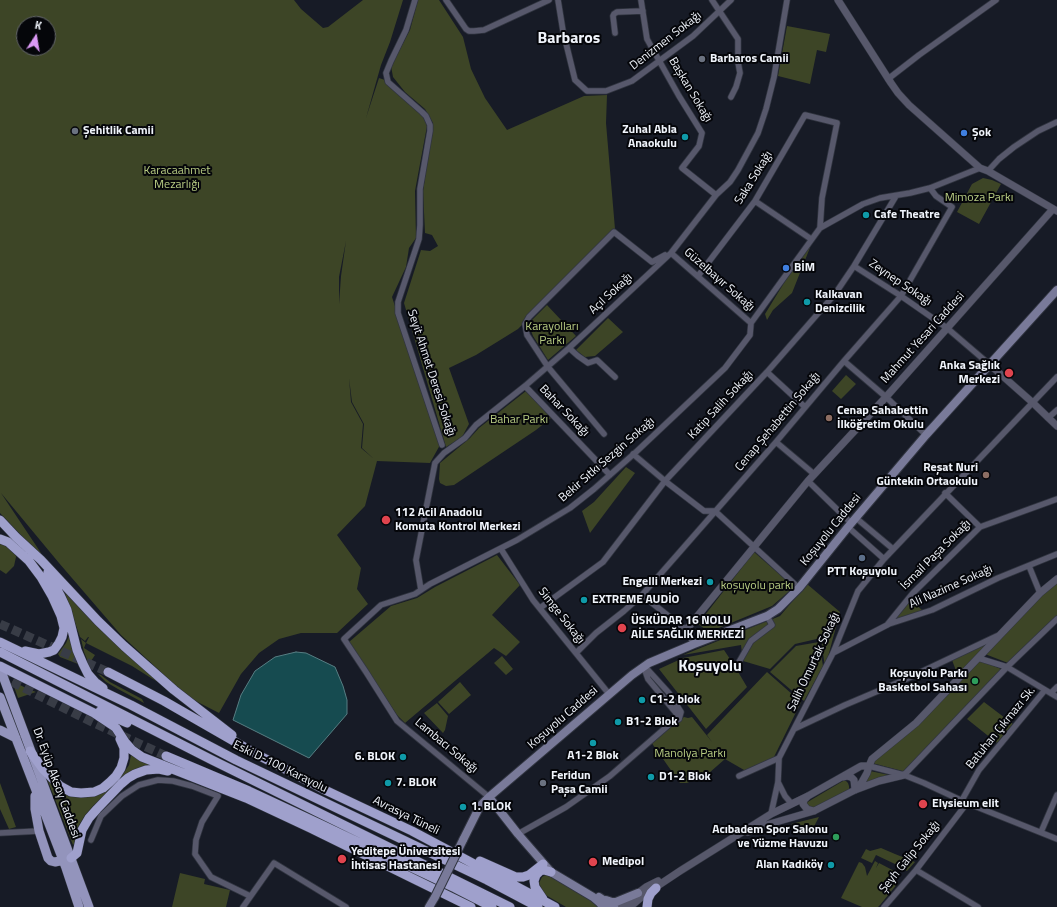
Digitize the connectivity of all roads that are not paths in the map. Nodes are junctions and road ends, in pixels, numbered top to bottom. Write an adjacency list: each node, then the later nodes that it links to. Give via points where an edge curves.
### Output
1 (415, 0): 51 (street, Seyit Ahmet Deresi Sokağı, via 406,30 386,73 388,82 426,116 430,125 420,190 419,239 398,302 398,313)
2 (446, 0): 3 (street, via 466,29 474,31 484,30)
3 (549, 0)
4 (558, 0): 14 (street, Denizmen Sokağı, via 575,80 587,91 606,91 632,81)
5 (641, 0): 12 (street, Başkan Sokağı)
6 (712, 0): 11 (street)
7 (731, 0): 11 (street, Denizmen Sokağı)
8 (787, 0): 21 (street, via 774,77 758,133 730,182)
9 (838, 0): 15 (street)
10 (996, 0): 15 (street)
11 (720, 10): 14 (street, Denizmen Sokağı, via 694,36); 16 (street, via 738,39 740,73)
12 (643, 11): 13 (street, via 614,14); 14 (street, Başkan Sokağı, via 647,39)
13 (615, 33)
14 (660, 61): 21 (street, Başkan Sokağı, via 702,133 699,146 682,168)
15 (888, 79): 18 (street, via 909,105)
16 (731, 97)
17 (1057, 122): 19 (street, via 1014,147)
18 (980, 168): 19 (street); 20 (street)
19 (988, 171): 24 (street)
20 (930, 188): 22 (street); 31 (street, Cenap Şehabettin Sokağı, via 936,196 952,207)
21 (716, 195): 27 (street)
22 (896, 196): 25 (street, via 863,204); 28 (street, Katip Salih Sokağı)
23 (755, 201): 25 (street, Saka Sokağı, via 805,115 836,123 822,198); 26 (street); 29 (street, Saka Sokağı)
24 (1055, 210): 33 (street, Mahmut Yesari Caddesi)
25 (820, 228): 26 (street, Bekir Sıtkı Sezgin Sokağı)
26 (812, 239): 32 (street, Bekir Sıtkı Sezgin Sokağı)
27 (671, 253): 29 (street, Güzelbayır Sokağı); 34 (street, Açıl Sokağı); 37 (street, Güzelbayır Sokağı, via 652,262 614,232 525,324 526,335)
28 (854, 266): 31 (street, Zeynep Sokağı); 38 (street, Katip Salih Sokağı, via 835,294)
29 (698, 276): 32 (street, Güzelbayır Sokağı)
30 (1057, 290): 36 (main road, Koşuyolu Caddesi)
31 (901, 296): 33 (street, Zeynep Sokağı); 35 (street, Cenap Şehabettin Sokağı)
32 (752, 323): 52 (street, Bekir Sıtkı Sezgin Sokağı, via 750,334 725,368)
33 (947, 328): 36 (street, Zeynep Sokağı); 42 (street, Mahmut Yesari Caddesi)
34 (569, 348): 37 (street, Açıl Sokağı); 39 (street, via 588,363 597,360)
35 (844, 361): 42 (street); 44 (street, Cenap Şehabettin Sokağı)
36 (989, 364): 43 (street); 49 (main road, Koşuyolu Caddesi)
37 (548, 366): 41 (street, Açıl Sokağı); 48 (street)
38 (767, 372): 44 (street); 55 (street, Katip Salih Sokağı)
39 (615, 377)
40 (1057, 377): 43 (street, Salih Omurtak Sokağı)
41 (525, 386): 54 (street, Bahar Sokağı); 73 (street, Bahar Sokağı, via 476,425 465,438 435,463 416,560)
42 (886, 397): 49 (street); 53 (street, Mahmut Yesari Caddesi)
43 (1032, 402): 46 (street); 57 (street, Salih Omurtak Sokağı)
44 (805, 408): 50 (street, Cenap Şehabettin Sokağı)
45 (1057, 410): 46 (street)
46 (1048, 418): 47 (street)
47 (1057, 426)
48 (604, 434)
49 (926, 434): 61 (main road, Koşuyolu Caddesi)
50 (776, 442): 53 (street); 59 (street, Cenap Şehabettin Sokağı)
51 (442, 445)
52 (633, 454): 54 (street, Bekir Sıtkı Sezgin Sokağı); 55 (street)
53 (814, 474): 56 (street, Mahmut Yesari Caddesi)
54 (610, 475): 65 (street, Bekir Sıtkı Sezgin Sokağı, via 570,508)
55 (665, 481): 59 (street, via 704,511); 76 (street, Katip Salih Sokağı, via 602,562)
56 (808, 481): 61 (street); 64 (street, Mahmut Yesari Caddesi)
57 (945, 493): 62 (street); 66 (street, Salih Omurtak Sokağı)
58 (1057, 499): 62 (street, İsmail Paşa Sokağı)
59 (715, 511): 64 (street); 75 (street, Cenap Şehabettin Sokağı)
60 (0, 520): 69 (highway)
61 (852, 522): 66 (street); 68 (street); 72 (main road, Koşuyolu Caddesi)
62 (980, 527): 79 (street, İsmail Paşa Sokağı, via 913,593)
63 (0, 539): 85 (highway, via 19,551 41,577 52,596 64,628 59,643 49,652 39,654)
64 (755, 546): 72 (street); 80 (street, Mahmut Yesari Caddesi)
65 (501, 549): 73 (street, Bekir Sıtkı Sezgin Sokağı); 76 (street, Simge Sokağı)
66 (893, 549): 68 (street, Salih Omurtak Sokağı)
67 (1057, 554): 70 (street, Ali Nazime Sokağı)
68 (884, 559): 88 (street, Salih Omurtak Sokağı, via 858,591)
69 (41, 560): 101 (highway, via 65,605 77,650 88,674 95,682); 107 (highway, via 124,646 174,690)
70 (1029, 566): 74 (street); 79 (street, Ali Nazime Sokağı, via 932,610)
71 (1057, 579): 74 (street)
72 (799, 588): 77 (main road, Koşuyolu Caddesi)
73 (421, 590): 82 (street, Bekir Sıtkı Sezgin Sokağı, via 381,605)
74 (1040, 592): 81 (street)
75 (642, 595): 80 (street); 87 (street, Cenap Şehabettin Sokağı)
76 (540, 608): 87 (street, Simge Sokağı)
77 (767, 616): 84 (main road, Koşuyolu Caddesi); 90 (street, via 772,625 751,641)
78 (1057, 619): 93 (street)
79 (887, 626): 88 (street, Ali Nazime Sokağı)
80 (686, 630): 84 (street)
81 (1001, 634): 89 (street); 103 (street)
82 (344, 639): 121 (street, Lambacı Sokağı, via 397,721)
83 (0, 642): 85 (highway)
84 (694, 644): 92 (main road, Koşuyolu Caddesi)
85 (12, 648): 101 (highway, Eski D-100 Karayolu)
86 (0, 652): 110 (highway, Eski D-100 Karayolu)
87 (576, 653): 98 (street, Simge Sokağı)
88 (833, 653): 103 (street, Salih Omurtak Sokağı)
89 (978, 658): 93 (street); 111 (street, via 916,722 872,759)
90 (739, 662)
91 (0, 667): 95 (highway); 106 (main road, Dr. Eyüp Aksoy Caddesi)
92 (644, 667): 98 (main road, Koşuyolu Caddesi); 130 (street, via 648,679 679,719 671,723 610,776 566,807)
93 (1007, 667): 97 (street); 112 (street)
94 (108, 672): 107 (highway)
95 (36, 684): 102 (highway); 110 (highway)
96 (1057, 687): 97 (street, Batuhan Çıkmazı Sk.)
97 (1048, 691): 100 (street); 122 (street, Batuhan Çıkmazı Sk., via 979,770)
98 (609, 694): 121 (main road, Koşuyolu Caddesi)
99 (0, 697): 105 (main road)
100 (1057, 697)
101 (131, 705): 143 (highway, Eski D-100 Karayolu, via 236,760)
102 (108, 722): 106 (highway, via 120,739 124,748 124,758 116,776 103,788 94,792 71,792 60,786); 115 (highway, via 116,728 132,750 142,757)
103 (794, 729): 109 (street, Salih Omurtak Sokağı)
104 (0, 730): 105 (main road)
105 (16, 738): 117 (main road)
106 (30, 751): 134 (main road, Dr. Eyüp Aksoy Caddesi)
107 (258, 755): 127 (highway, Avrasya Tüneli)
108 (166, 756): 150 (highway, via 313,820)
109 (778, 758): 113 (street); 116 (street, Salih Omurtak Sokağı)
110 (212, 760): 151 (highway, Eski D-100 Karayolu)
111 (868, 766): 112 (street); 114 (street, via 861,766); 118 (street, via 867,773)
112 (904, 775): 118 (street); 122 (street)
113 (739, 776)
114 (843, 777): 118 (street, via 851,777 854,780); 119 (street)
115 (199, 779): 134 (highway, via 158,769 146,770 128,778 89,818 82,830 76,853); 149 (highway, via 302,824)
116 (778, 782): 123 (street); 125 (street, Salih Omurtak Sokağı)
117 (35, 789): 126 (main road, via 35,809); 134 (main road)
118 (855, 790): 124 (street)
119 (808, 796): 123 (street); 124 (street, via 803,804 807,809)
120 (1056, 796): 128 (street)
121 (489, 797): 130 (main road, Lambacı Sokağı); 148 (main road, Koşuyolu Caddesi, bridge, via 480,806)
122 (964, 801): 128 (street); 136 (street, Şeyh Galip Sokağı)
123 (792, 803): 125 (street)
124 (814, 811): 131 (street)
125 (771, 814): 131 (street)
126 (40, 831): 129 (street); 134 (main road, via 48,858 55,862)
127 (412, 832): 135 (highway, via 516,877 529,875); 143 (highway, Avrasya Tüneli)
128 (1041, 832): 132 (street)
129 (0, 833)
130 (518, 834): 135 (main road, Lambacı Sokağı)
131 (729, 839): 137 (street)
132 (1057, 839)
133 (91, 840): 142 (street, via 101,816 122,796 139,785 158,780 192,786 218,796 202,822 196,840 195,854 211,877)
134 (67, 859): 144 (main road); 145 (main road, Dr. Eyüp Aksoy Caddesi)
135 (543, 864): 138 (main road, Lambacı Sokağı); 141 (main road, Lambacı Sokağı, via 548,864)
136 (916, 870): 158 (street, Şeyh Galip Sokağı); 159 (street)
137 (680, 871): 139 (street); 140 (street)
138 (551, 872): 143 (highway, via 540,871 534,881); 153 (main road, Lambacı Sokağı, via 593,897)
139 (656, 888): 156 (street); 157 (highway, via 648,899)
140 (638, 893): 141 (main road, via 612,902); 155 (street)
141 (595, 894): 154 (main road)
142 (250, 896): 146 (street); 147 (street, via 274,863)
143 (540, 904): 152 (highway)
144 (79, 907)
145 (89, 907)
146 (243, 907)
147 (346, 907)
148 (429, 907)
149 (471, 907)
150 (492, 907)
151 (510, 907)
152 (555, 907)
153 (603, 907)
154 (614, 907)
155 (621, 907)
156 (630, 907)
157 (647, 907)
158 (884, 907)
159 (978, 907)

